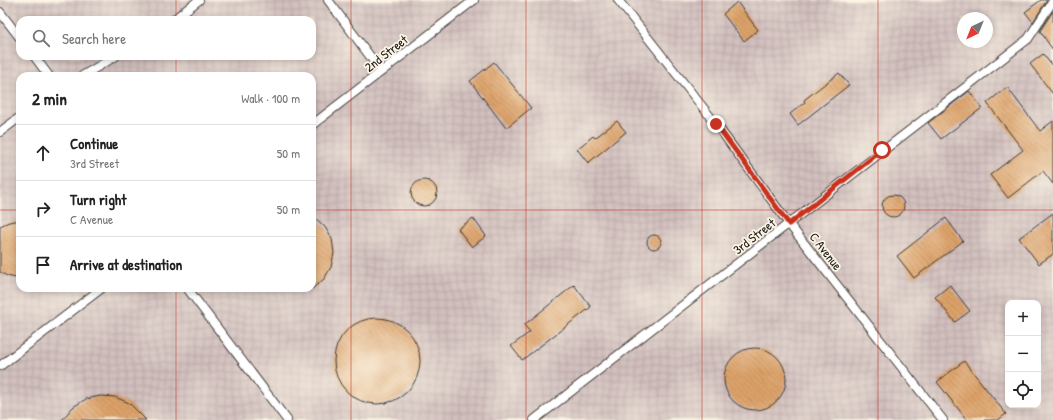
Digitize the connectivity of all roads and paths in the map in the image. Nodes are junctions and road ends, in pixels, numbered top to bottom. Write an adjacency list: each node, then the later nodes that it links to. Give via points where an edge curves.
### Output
1 (199, 0): 7 (lane)
2 (328, 0): 11 (lane)
3 (474, 0): 11 (lane, 2nd Street)
4 (618, 0): 17 (lane, C Avenue, via 716,124)
5 (1053, 1): 17 (lane, 3rd Street, via 1028,38)
6 (0, 12): 8 (lane)
7 (178, 16)
8 (16, 33)
9 (37, 60): 12 (lane)
10 (109, 60): 13 (lane)
11 (381, 71): 15 (lane, 2nd Street)
12 (46, 72)
13 (89, 72)
14 (16, 120): 16 (lane)
15 (316, 122)
16 (0, 132)
17 (789, 224): 22 (lane, 3rd Street); 23 (lane, C Avenue)
18 (97, 292): 20 (lane)
19 (189, 292): 21 (lane)
20 (0, 366)
21 (287, 420)
22 (534, 420)
23 (943, 420)

